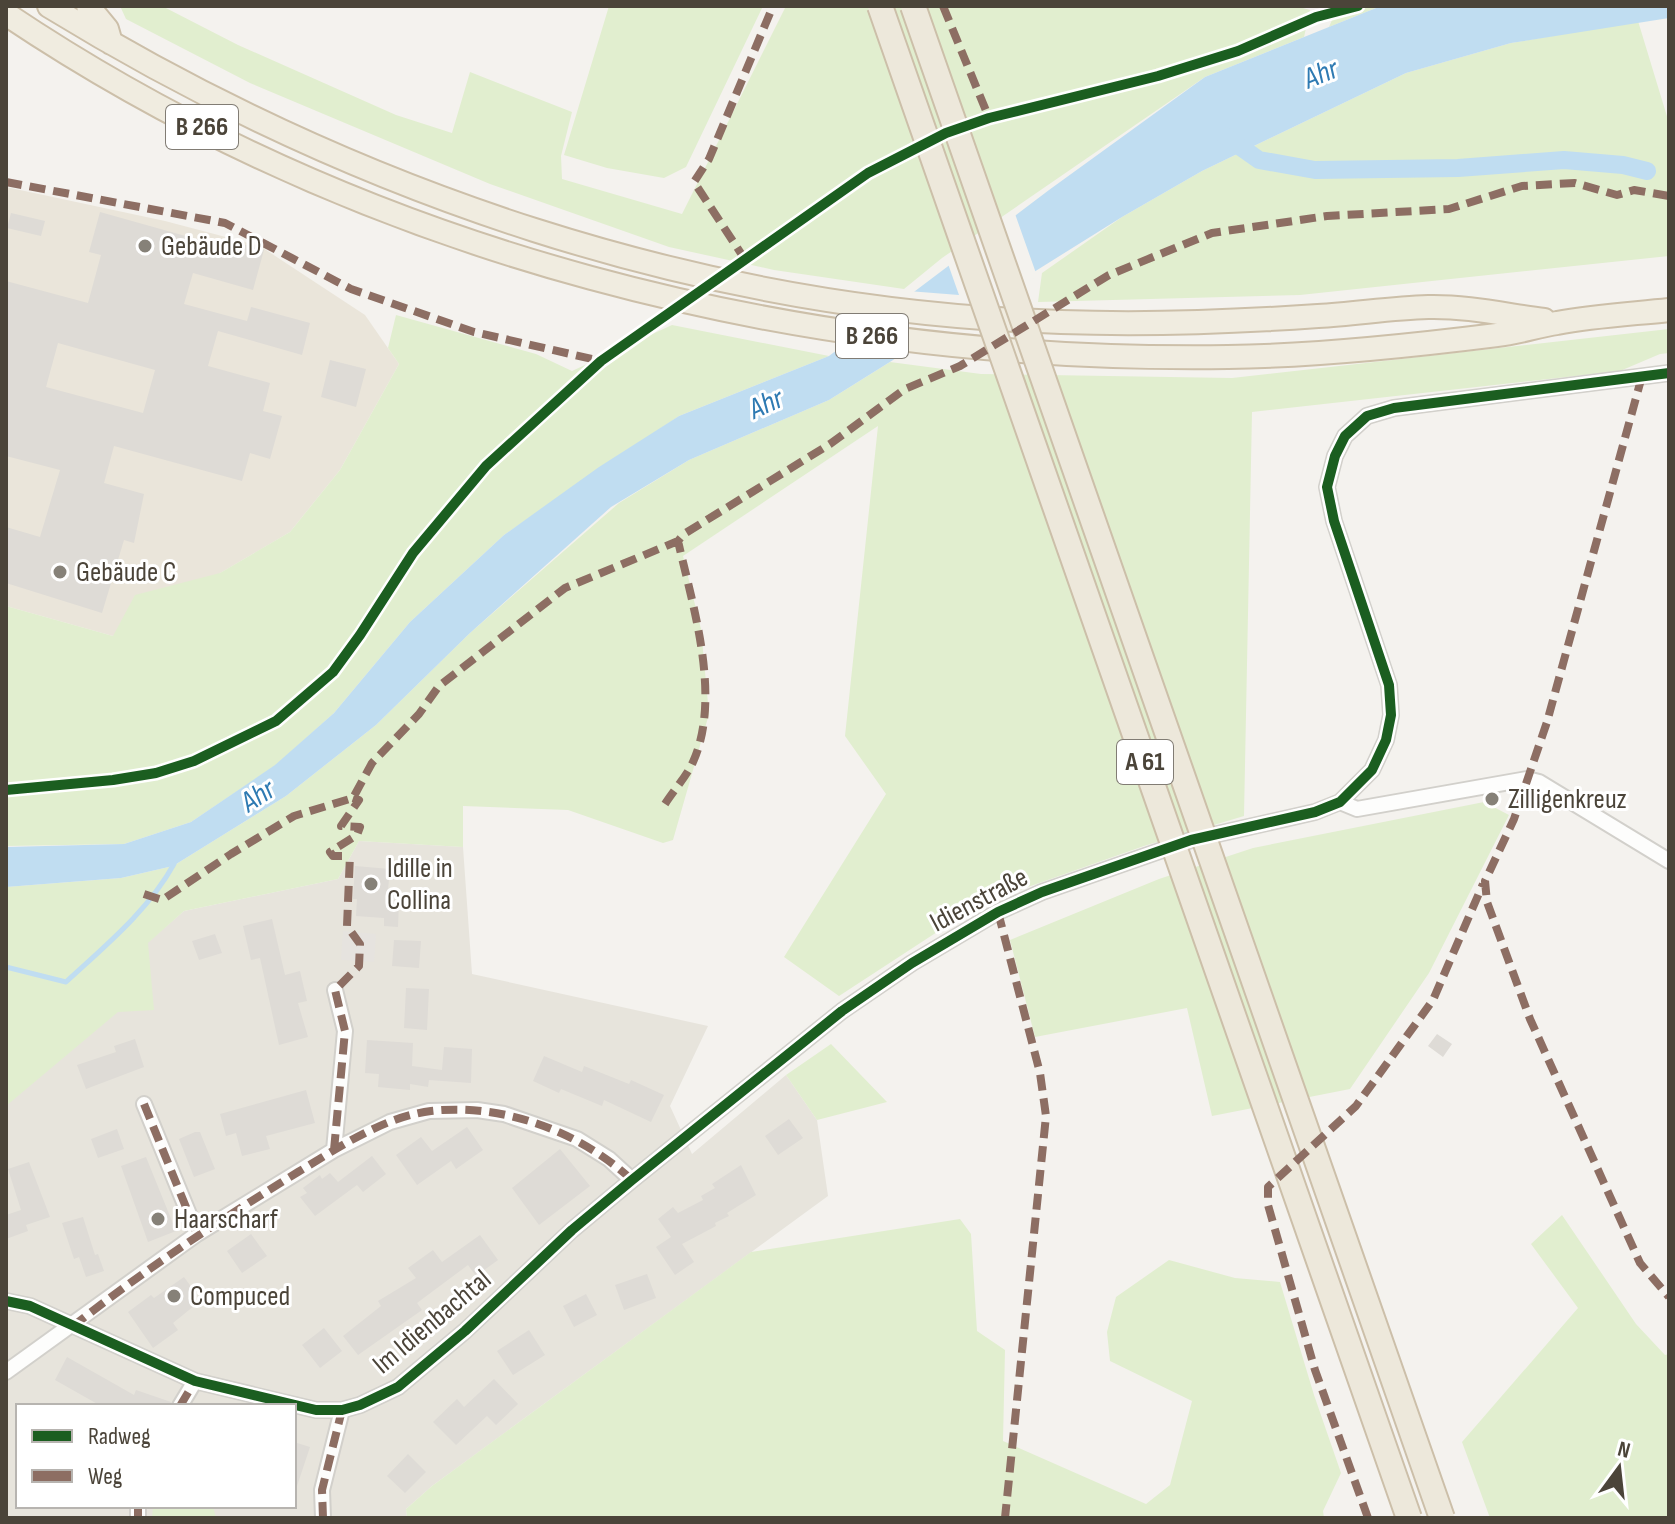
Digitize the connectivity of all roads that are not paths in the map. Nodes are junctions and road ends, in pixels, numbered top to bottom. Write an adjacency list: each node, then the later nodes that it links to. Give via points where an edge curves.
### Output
1 (49, 6): 6 (highway, B 266)
2 (88, 6): 6 (highway, via 107,29)
3 (880, 6): 27 (highway, A 61, bridge)
4 (913, 6): 28 (highway, A 61, bridge)
5 (6, 14): 8 (highway, B 266, bridge, via 167,110 338,191 501,252 723,311 961,346 1230,357 1502,335)
6 (111, 44): 8 (highway, B 266, bridge, via 271,127 408,186 670,269 817,298 1055,322 1227,322 1429,307)
7 (1669, 310): 8 (highway, B 266)
8 (1557, 322)
9 (1669, 373): 10 (street, via 1394,408 1367,416 1345,436 1327,487 1389,685 1391,715 1372,770)
10 (1340, 802): 11 (street, Idienstraße, via 1357,809 1527,779); 14 (street, Idienstraße, via 1191,840 998,912 842,1011)
11 (1669, 861)
12 (335, 990): 15 (street, via 345,1031)
13 (144, 1104): 17 (street)
14 (688, 1134): 16 (street, Im Idienbachtal)
15 (334, 1150): 16 (street, via 390,1122 429,1111 477,1110 530,1121 577,1139); 17 (street)
16 (632, 1180): 25 (street, Im Idienbachtal, via 398,1387)
17 (197, 1234): 19 (street)
18 (6, 1301): 19 (street, Im Idienbachtal, via 30,1306)
19 (72, 1327): 20 (street); 21 (street, Im Idienbachtal)
20 (6, 1372)
21 (195, 1381): 22 (street); 23 (street, Im Idienbachtal)
22 (181, 1404)
23 (284, 1404)
24 (296, 1406): 25 (street, Im Idienbachtal)
25 (342, 1410): 26 (street, via 322,1490)
26 (323, 1518)
27 (1409, 1518)
28 (1442, 1518)

